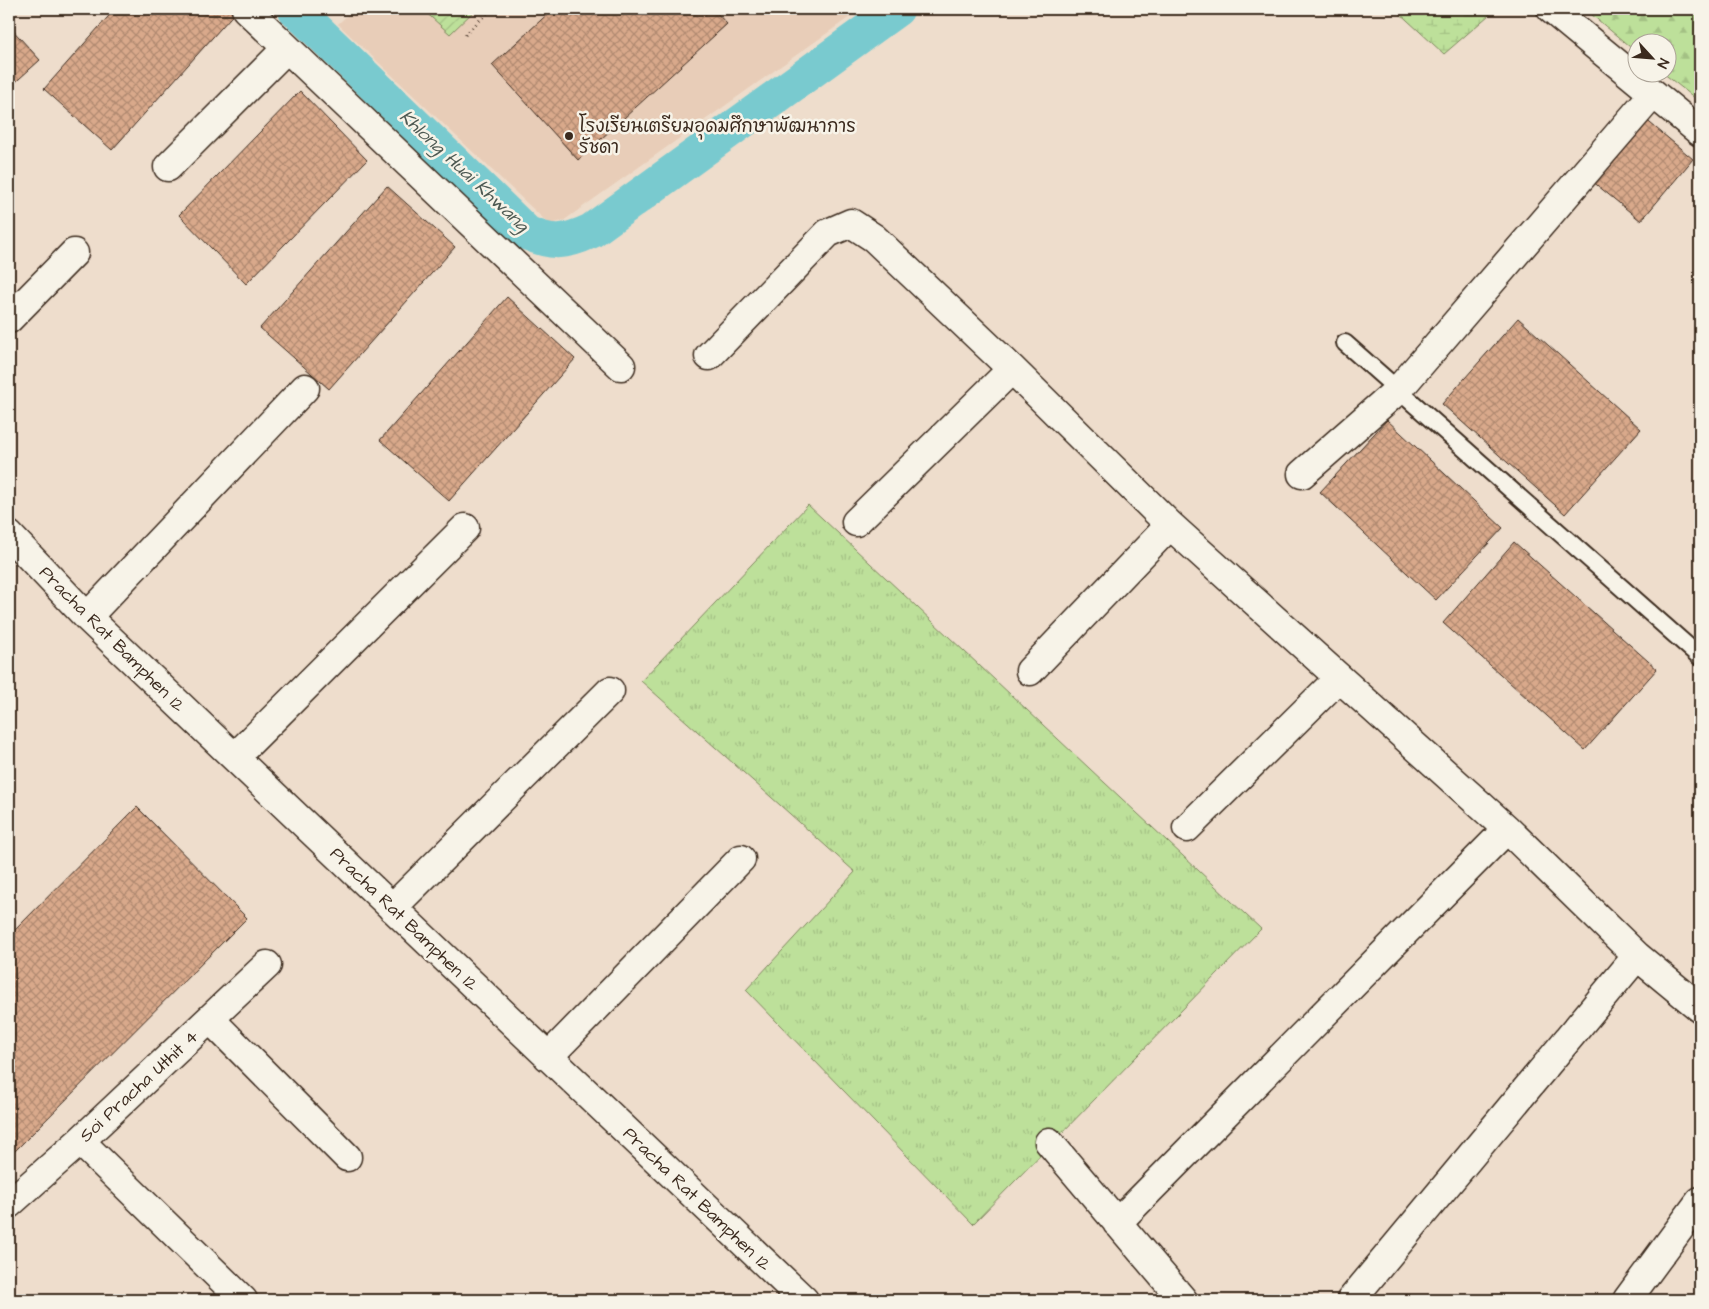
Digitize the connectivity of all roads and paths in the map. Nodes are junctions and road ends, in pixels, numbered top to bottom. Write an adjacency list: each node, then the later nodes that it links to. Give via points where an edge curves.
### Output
1 (246, 9): 5 (street)
2 (492, 9): 4 (path)
3 (1551, 9): 6 (street)
4 (465, 35)
5 (287, 48): 8 (street); 13 (street)
6 (1653, 94): 7 (street); 16 (street)
7 (1700, 132)
8 (168, 167)
9 (74, 253): 10 (street)
10 (9, 319)
11 (1346, 343): 16 (lane)
12 (708, 356): 14 (street, via 828,233 851,223 874,238)
13 (621, 366)
14 (1012, 369): 18 (street); 19 (street)
15 (306, 388): 22 (street)
16 (1399, 389): 17 (street); 23 (lane)
17 (1302, 474)
18 (856, 522)
19 (1170, 525): 24 (street); 25 (street)
20 (465, 528): 27 (street)
21 (9, 535): 22 (street, Pracha Rat Bamphen 12)
22 (87, 617): 27 (street, Pracha Rat Bamphen 12)
23 (1700, 657)
24 (1030, 671)
25 (1339, 678): 28 (street); 29 (street)
26 (610, 692): 31 (street)
27 (235, 757): 31 (street, Pracha Rat Bamphen 12)
28 (1187, 828)
29 (1507, 830): 32 (street); 42 (street)
30 (741, 859): 36 (street)
31 (392, 908): 36 (street, Pracha Rat Bamphen 12)
32 (1637, 956): 34 (street); 46 (street)
33 (267, 965): 35 (street, Soi Pracha Uthit 4)
34 (1700, 1008)
35 (210, 1019): 37 (street, Soi Pracha Uthit 4); 39 (street)
36 (548, 1057): 44 (street, Pracha Rat Bamphen 12)
37 (80, 1141): 41 (street, Soi Pracha Uthit 4); 43 (street)
38 (1049, 1142): 42 (street)
39 (347, 1157)
40 (1700, 1201): 47 (street)
41 (9, 1204)
42 (1117, 1223): 45 (street)
43 (243, 1300)
44 (804, 1300)
45 (1183, 1300)
46 (1351, 1300)
47 (1627, 1300)

